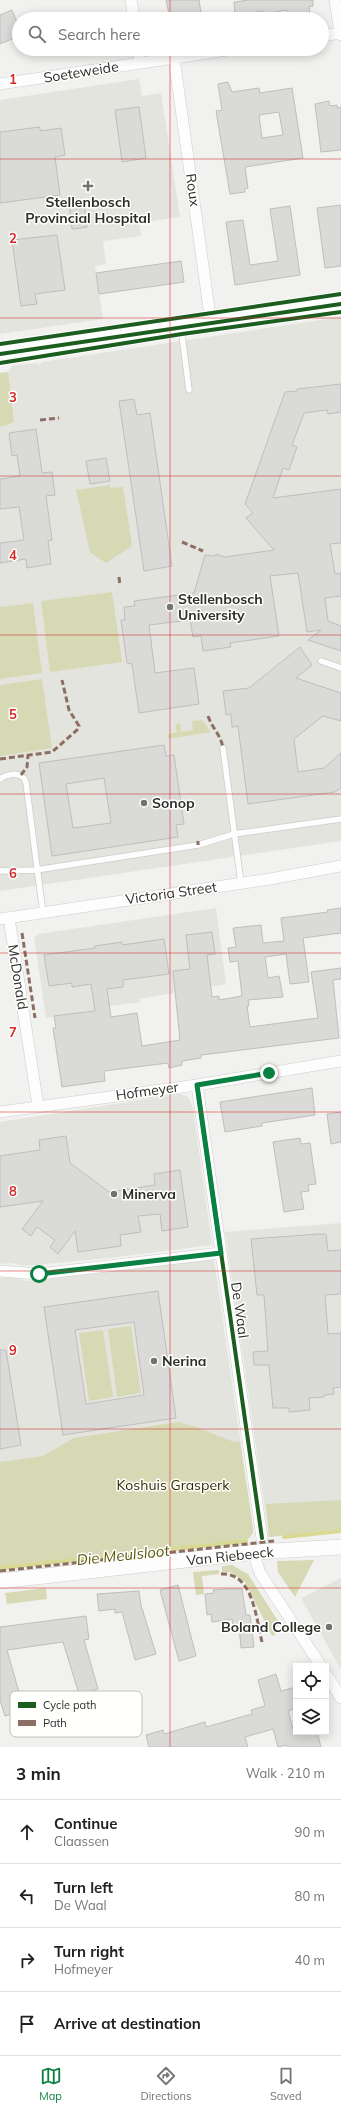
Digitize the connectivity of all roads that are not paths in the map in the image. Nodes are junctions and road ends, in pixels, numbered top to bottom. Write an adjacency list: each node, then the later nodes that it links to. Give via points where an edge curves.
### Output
1 (131, 0): 3 (street)
2 (335, 0): 4 (street)
3 (133, 12)
4 (340, 34): 5 (street)
5 (329, 35)
6 (139, 56): 9 (street)
7 (187, 56): 8 (street, Soeteweide)
8 (174, 58): 9 (street, Soeteweide); 12 (street, Roux)
9 (140, 62): 10 (street, Soeteweide)
10 (0, 84)
11 (341, 304): 12 (street)
12 (211, 323): 13 (street)
13 (181, 327): 14 (street); 15 (lane)
14 (0, 354)
15 (189, 390)
16 (321, 661): 17 (lane)
17 (341, 668)
18 (223, 748): 21 (lane)
19 (0, 779): 23 (lane, via 7,774 21,775 24,778)
20 (341, 819): 21 (lane)
21 (234, 834): 23 (lane, via 198,845); 25 (lane)
22 (341, 866): 25 (street, Victoria Street)
23 (36, 870): 24 (lane); 26 (lane)
24 (0, 871)
25 (241, 883): 26 (street, Victoria Street)
26 (43, 913): 27 (street, Victoria Street)
27 (4, 918): 30 (street, McDonald)
28 (341, 1061): 29 (street, Hofmeyer)
29 (197, 1085): 30 (street, Hofmeyer); 32 (street, De Waal)
30 (38, 1106): 31 (street, Hofmeyer)
31 (0, 1112)
32 (221, 1253): 33 (street, via 39,1274); 34 (street, De Waal)
33 (0, 1271)
34 (262, 1538)
35 (341, 1548): 36 (street, Van Riebeeck)
36 (256, 1552): 37 (street, Van Riebeeck); 38 (street, via 260,1573)
37 (0, 1581)
38 (319, 1663)
39 (329, 1679): 40 (street)
40 (341, 1698)

